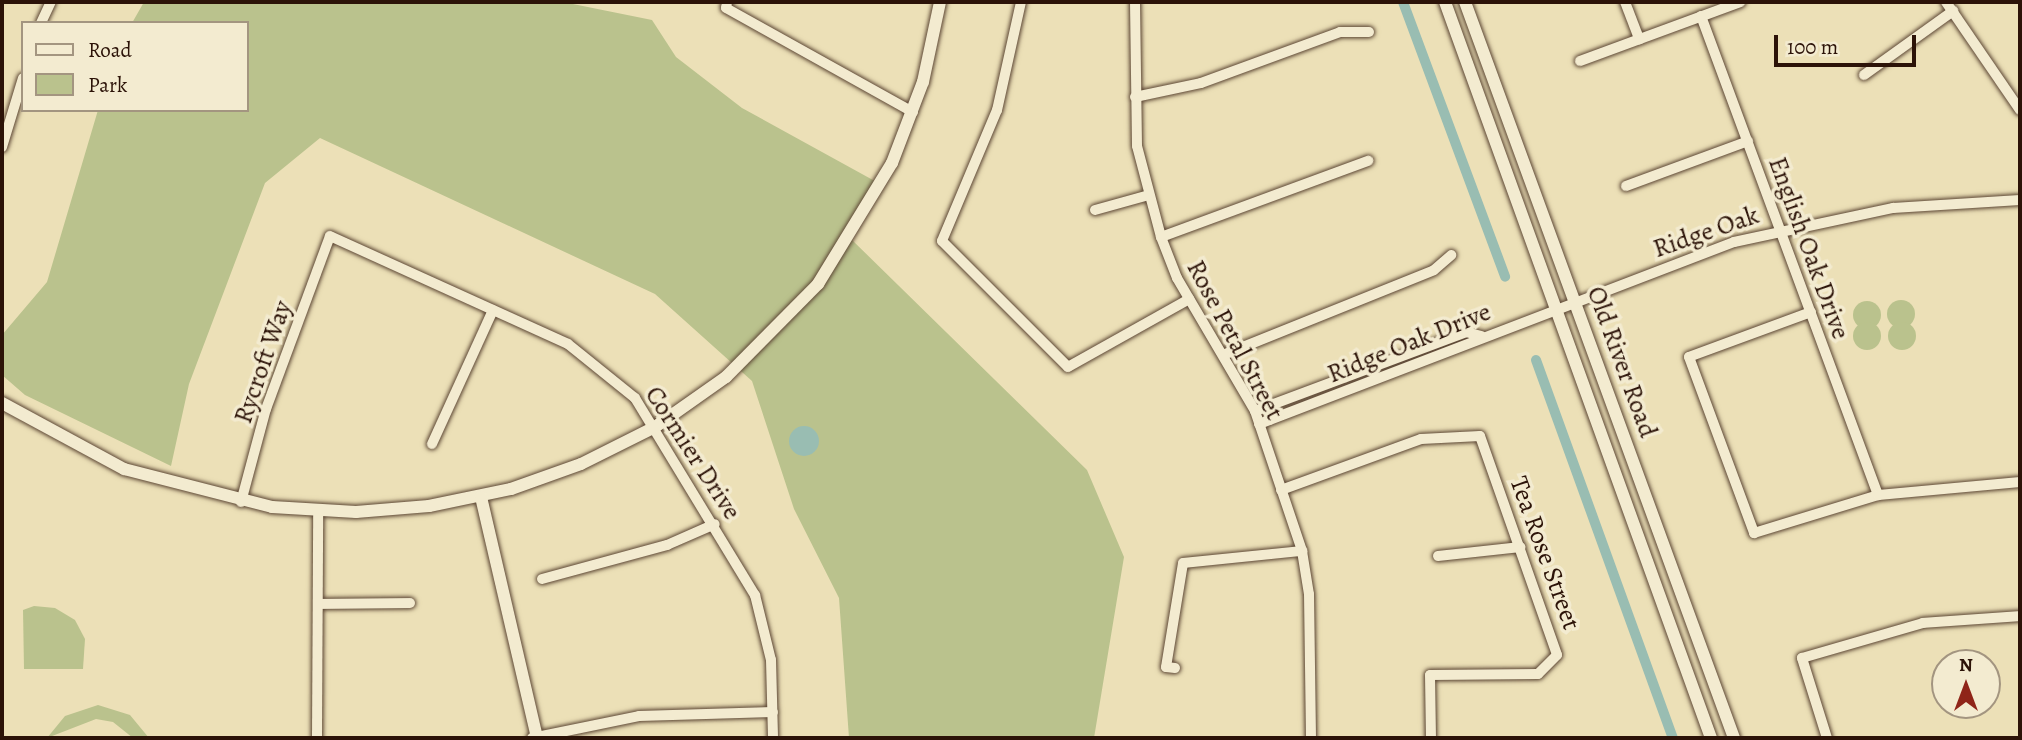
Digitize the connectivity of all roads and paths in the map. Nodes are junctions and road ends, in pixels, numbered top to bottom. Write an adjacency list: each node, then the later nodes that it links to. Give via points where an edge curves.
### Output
1 (51, 2): 13 (street)
2 (940, 2): 21 (main road)
3 (1021, 2): 34 (street, via 993,121 942,241 1068,367)
4 (1135, 2): 19 (street, Rose Petal Street)
5 (1445, 2): 36 (main road, Old River Road)
6 (1465, 2): 35 (main road, Old River Road)
7 (1625, 2): 15 (street)
8 (1740, 2): 12 (street)
9 (1946, 2): 11 (street)
10 (727, 5): 21 (street)
11 (1953, 11): 17 (street); 20 (street)
12 (1701, 16): 15 (street); 23 (street, English Oak Drive)
13 (42, 21)
14 (1369, 32): 19 (street, via 1340,32 1201,83)
15 (1639, 39): 16 (street)
16 (1580, 61)
17 (1864, 75)
18 (21, 84): 22 (street)
19 (1135, 97): 27 (street, Rose Petal Street, via 1137,146)
20 (2020, 110)
21 (913, 112): 44 (main road, via 875,196 818,284 738,367)
22 (4, 133): 24 (street)
23 (1748, 141): 26 (street); 30 (street, English Oak Drive)
24 (2, 147)
25 (1368, 160): 32 (street)
26 (1626, 186)
27 (1149, 195): 29 (street); 32 (street, Rose Petal Street)
28 (2020, 200): 30 (street, Ridge Oak, via 1893,208)
29 (1095, 210)
30 (1780, 229): 35 (street, Ridge Oak); 38 (street, English Oak Drive)
31 (330, 236): 37 (street, Cormier Drive); 50 (street, Rycroft Way, via 266,409)
32 (1161, 237): 34 (street, Rose Petal Street)
33 (1451, 255): 40 (street, via 1434,270)
34 (1189, 299): 40 (street, Rose Petal Street)
35 (1576, 303): 36 (street, Ridge Oak Drive); 68 (main road, Old River Road)
36 (1556, 308): 39 (street, Ridge Oak Drive); 67 (main road, Old River Road)
37 (493, 310): 44 (street, Cormier Drive, via 587,355 621,383); 45 (street)
38 (1811, 312): 48 (street, English Oak Drive); 48 (street, via 1689,357 1754,533)
39 (1481, 336): 42 (street, Ridge Oak Drive, via 1466,332); 43 (street, Ridge Oak Drive, via 1471,347)
40 (1223, 355): 42 (street, Rose Petal Street)
41 (2, 402): 50 (main road, via 124,469)
42 (1255, 411): 43 (street, Rose Petal Street)
43 (1259, 424): 47 (street, Rose Petal Street)
44 (655, 426): 49 (main road, via 581,464); 52 (street, Cormier Drive)
45 (432, 444)
46 (2020, 482): 48 (street)
47 (1282, 489): 53 (street, Tea Rose Street, via 1421,439 1480,436); 54 (street, Rose Petal Street)
48 (1878, 495)
49 (481, 497): 51 (main road, via 398,510); 63 (main road)
50 (241, 502): 51 (main road)
51 (318, 511): 58 (street)
52 (715, 524): 56 (street, via 667,545); 61 (street, Cormier Drive, via 763,616)
53 (1521, 547): 55 (street); 66 (street, Tea Rose Street, via 1557,646 1551,667 1535,674 1430,675)
54 (1302, 551): 60 (street, via 1183,563 1166,667); 65 (street, Rose Petal Street, via 1310,594)
55 (1438, 556)
56 (542, 579)
57 (410, 603): 58 (street)
58 (318, 604): 62 (street)
59 (2020, 616): 69 (street, via 1923,623 1802,658)
60 (1175, 668)
61 (773, 712): 63 (street, via 639,716); 64 (street, Cormier Drive)
62 (317, 738)
63 (535, 738)
64 (773, 738)
65 (1311, 738)
66 (1431, 738)
67 (1711, 738)
68 (1734, 738)
69 (1826, 738)

